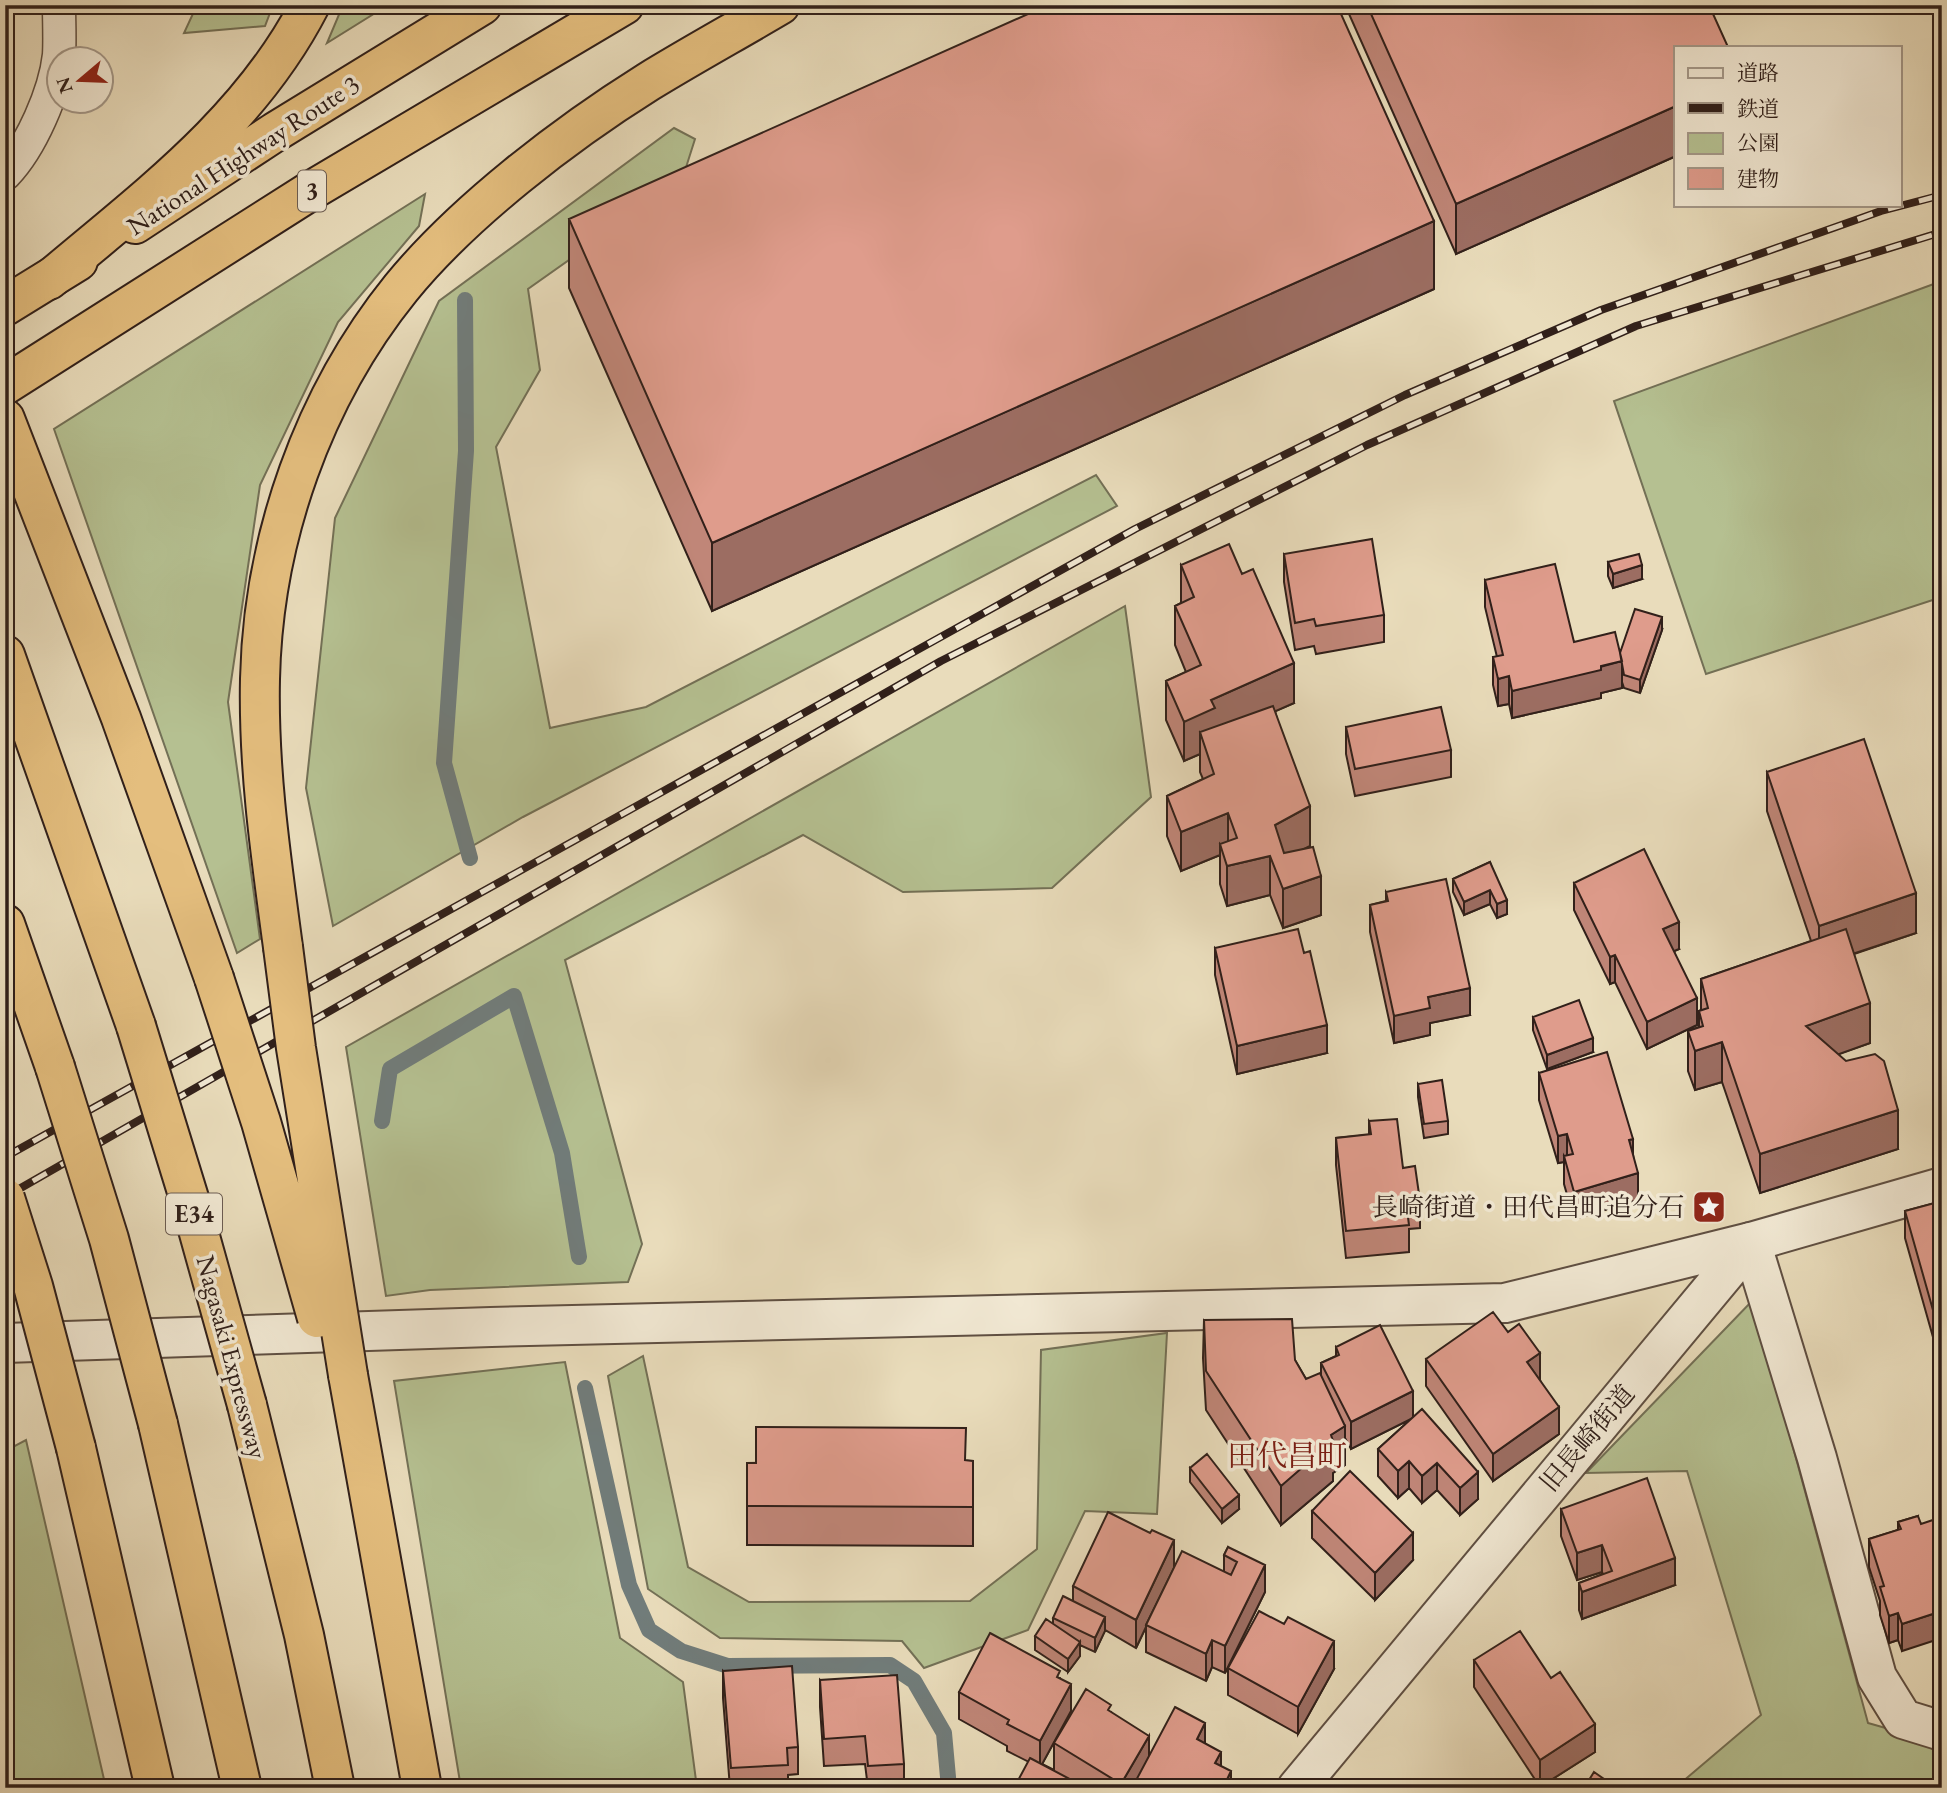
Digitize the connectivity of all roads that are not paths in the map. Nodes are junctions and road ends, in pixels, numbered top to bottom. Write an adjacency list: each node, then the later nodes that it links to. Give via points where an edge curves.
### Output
1 (59, 5): 6 (lane, via 59,56 43,112 18,161)
2 (310, 5): 7 (highway, via 256,93 200,151)
3 (482, 5): 7 (highway, National Highway Route 3, via 275,132)
4 (624, 5): 9 (highway, 3, via 312,190)
5 (780, 5): 17 (highway, bridge, via 647,83 574,133 470,218 402,288 361,344 324,410 299,471 266,606 260,677 263,794)
6 (5, 174)
7 (49, 280): 8 (highway, National Highway Route 3)
8 (5, 306)
9 (5, 385)
10 (5, 419): 17 (highway, bridge, via 121,718 214,978)
11 (5, 655): 21 (highway, Nagasaki Expressway / E34, bridge, via 136,1026 192,1208 304,1635)
12 (5, 924): 20 (highway, bridge, via 109,1239 158,1424)
13 (1942, 1187): 15 (street)
14 (5, 1198): 19 (highway, bridge, via 76,1448)
15 (1751, 1242): 16 (street, via 1505,1303); 18 (street, via 1877,1676 1903,1718); 23 (street, 旧長崎街道)
16 (5, 1343)
17 (341, 1377): 22 (highway)
18 (1942, 1731)
19 (155, 1788)
20 (242, 1788)
21 (335, 1788)
22 (422, 1788)
23 (1297, 1788)

